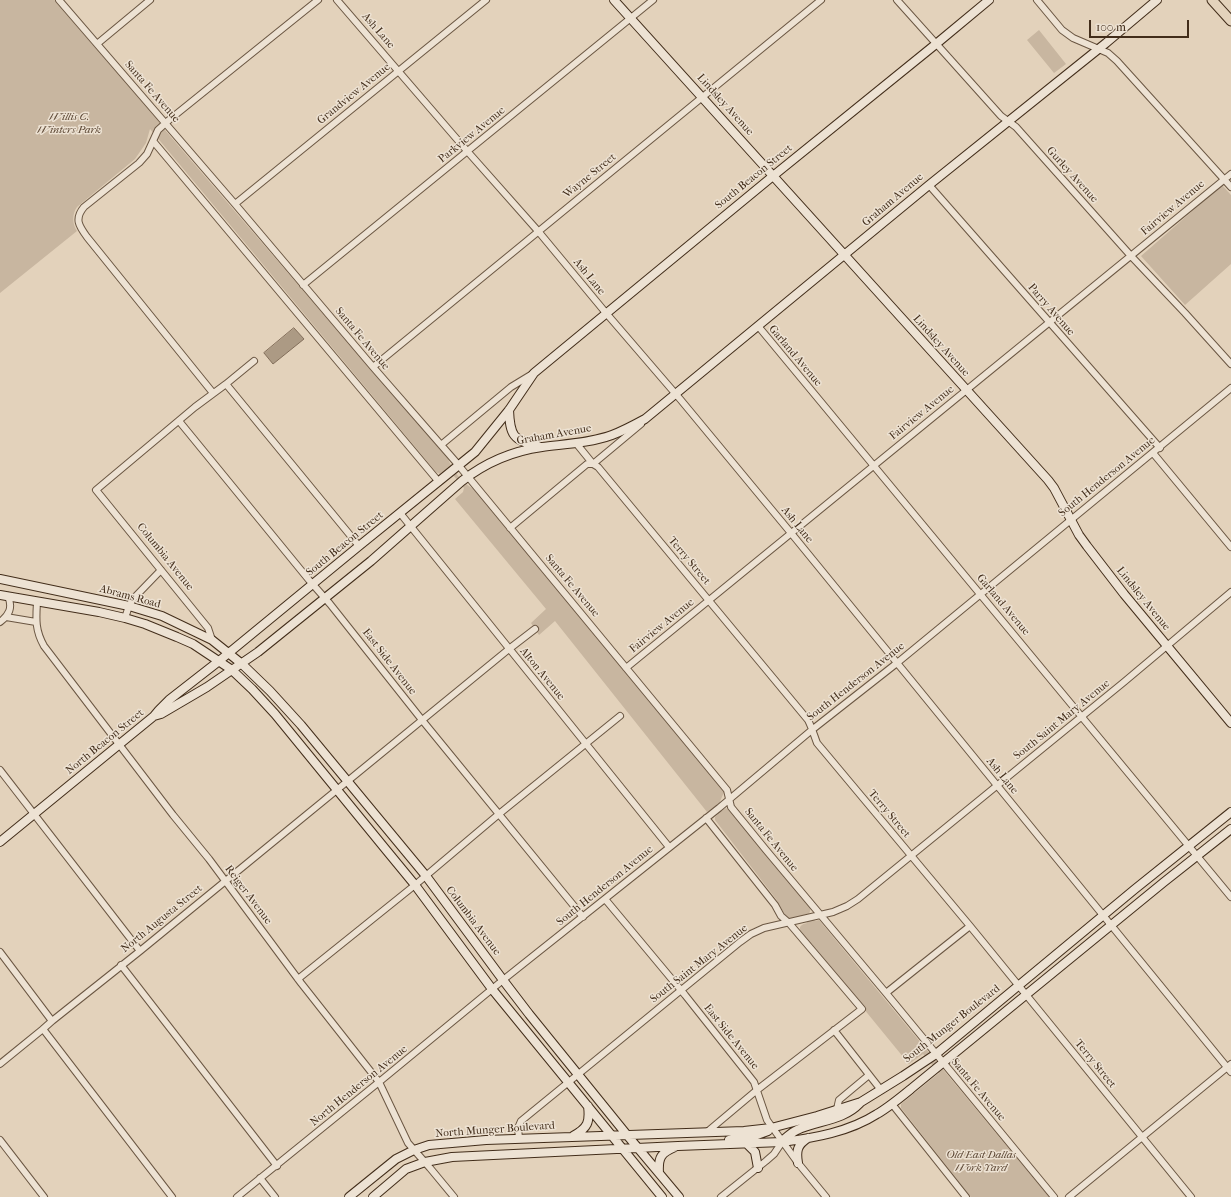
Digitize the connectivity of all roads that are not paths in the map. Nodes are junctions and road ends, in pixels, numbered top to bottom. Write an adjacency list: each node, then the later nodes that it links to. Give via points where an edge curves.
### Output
1 (59, 0): 16 (street, Santa Fe Avenue)
2 (150, 0): 16 (street)
3 (318, 0): 22 (street)
4 (337, 0): 19 (street, Ash Lane)
5 (486, 0): 19 (street, Grandview Avenue)
6 (614, 0): 14 (main road, Lindsley Avenue)
7 (653, 0): 14 (street, Parkview Avenue)
8 (821, 0): 20 (street, Wayne Street)
9 (896, 0): 17 (street, Gurley Avenue)
10 (989, 0): 17 (main road, South Beacon Street)
11 (1037, 0): 18 (street, via 1062,30)
12 (1157, 0): 18 (main road, Graham Avenue)
13 (1212, 0): 15 (main road)
14 (631, 18): 20 (main road, Lindsley Avenue); 24 (street, Parkview Avenue)
15 (1231, 21)
16 (97, 44): 22 (street, Santa Fe Avenue)
17 (936, 44): 21 (street, Gurley Avenue); 26 (main road, South Beacon Street)
18 (1098, 49): 21 (main road, Graham Avenue); 27 (street, via 1117,61)
19 (399, 71): 24 (street, Ash Lane); 30 (street, Grandview Avenue)
20 (702, 96): 26 (main road, Lindsley Avenue); 31 (street, Wayne Street)
21 (1008, 121): 28 (main road, Graham Avenue); 33 (street, Gurley Avenue)
22 (165, 123): 23 (street); 30 (street, Santa Fe Avenue)
23 (153, 141): 45 (street, via 139,163 81,211 78,221); 59 (street)
24 (468, 152): 31 (street, Ash Lane); 34 (street, Parkview Avenue)
25 (1231, 174): 27 (street, Fairview Avenue)
26 (773, 176): 32 (main road, Lindsley Avenue); 35 (main road, South Beacon Street)
27 (1224, 180): 29 (street); 33 (street, Fairview Avenue)
28 (929, 185): 32 (main road, Graham Avenue); 36 (street, Parry Avenue)
29 (1231, 187)
30 (235, 204): 34 (street, Santa Fe Avenue)
31 (538, 231): 35 (street, Ash Lane); 40 (street, Wayne Street)
32 (844, 255): 37 (main road, Graham Avenue); 44 (main road, Lindsley Avenue)
33 (1131, 256): 36 (street, Fairview Avenue); 39 (street, Gurley Avenue)
34 (303, 285): 40 (street, Santa Fe Avenue)
35 (606, 313): 41 (main road, South Beacon Street); 46 (street, Ash Lane)
36 (1049, 322): 44 (street, Fairview Avenue); 53 (street, Parry Avenue)
37 (758, 326): 46 (main road, Graham Avenue); 56 (street, Garland Avenue)
38 (254, 361): 42 (street)
39 (1231, 364)
40 (372, 367): 51 (street, Santa Fe Avenue)
41 (534, 373): 47 (main road, South Beacon Street); 51 (street, South Beacon Street, via 511,387)
42 (226, 384): 45 (street); 65 (street)
43 (1231, 388): 53 (street, South Henderson Avenue)
44 (966, 390): 56 (street, Fairview Avenue); 61 (main road, Lindsley Avenue, via 1048,480)
45 (213, 393): 49 (street)
46 (675, 394): 48 (main road, Graham Avenue); 64 (street, Ash Lane)
47 (509, 410): 52 (main road, via 511,432 522,442); 57 (main road, South Beacon Street, via 475,452)
48 (645, 419): 50 (main road, Graham Avenue, via 611,435); 55 (street, Graham Avenue)
49 (179, 421): 67 (street, Columbia Avenue, via 96,490); 69 (street, East Side Avenue)
50 (576, 442): 52 (main road, Graham Avenue); 55 (street, Terry Street)
51 (441, 445): 57 (street, Santa Fe Avenue)
52 (541, 447): 58 (main road, Graham Avenue, via 499,458)
53 (1160, 448): 54 (street, South Henderson Avenue)
54 (1152, 453): 61 (street, South Henderson Avenue); 66 (street)
55 (593, 464): 63 (street, Graham Avenue, via 587,464); 75 (street, Terry Street)
56 (874, 465): 64 (street, Fairview Avenue); 72 (street, Garland Avenue)
57 (459, 466): 58 (street, Santa Fe Avenue); 59 (main road, South Beacon Street)
58 (468, 476): 62 (main road); 63 (street, Santa Fe Avenue)
59 (439, 482): 60 (main road, South Beacon Street)
60 (400, 513): 62 (street, Alton Avenue); 65 (main road, South Beacon Street)
61 (1071, 520): 72 (street, South Henderson Avenue); 84 (main road, Lindsley Avenue, via 1087,546)
62 (410, 527): 74 (main road); 85 (street, Alton Avenue)
63 (510, 528): 90 (street, Santa Fe Avenue)
64 (791, 533): 75 (street, Fairview Avenue); 88 (street, Ash Lane)
65 (359, 546): 69 (main road, South Beacon Street)
66 (1231, 547)
67 (161, 570): 77 (street, via 139,591); 83 (street, Columbia Avenue, via 208,628)
68 (0, 579): 70 (main road, Abrams Road)
69 (313, 584): 74 (street, East Side Avenue); 86 (main road, South Beacon Street)
70 (32, 586): 76 (main road); 77 (main road, Abrams Road)
71 (1231, 592): 84 (street, South Saint Mary Avenue)
72 (981, 594): 88 (street, South Henderson Avenue); 94 (street, Garland Avenue)
73 (4, 595): 76 (main road, Abrams Road); 78 (street, via 11,602 11,609)
74 (326, 599): 89 (main road); 95 (street, East Side Avenue)
75 (709, 601): 90 (street, Fairview Avenue); 97 (street, Terry Street)
76 (38, 602): 79 (main road, Abrams Road); 81 (street, Reiger Avenue)
77 (129, 606): 79 (street); 83 (main road, Abrams Road, via 162,616)
78 (6, 617): 80 (street); 81 (street)
79 (125, 618): 87 (main road, Abrams Road, via 193,644)
80 (0, 622)
81 (36, 622): 99 (street, Reiger Avenue, via 44,646)
82 (535, 629): 85 (street, North Augusta Street)
83 (212, 640): 86 (main road, Abrams Road)
84 (1167, 646): 94 (street, South Saint Mary Avenue); 96 (main road, Lindsley Avenue)
85 (509, 649): 95 (street, North Augusta Street); 98 (street, Alton Avenue)
86 (229, 653): 87 (main road, South Beacon Street); 89 (main road, Abrams Road)
87 (219, 661): 91 (main road, Abrams Road); 92 (main road, South Beacon Street, via 169,700)
88 (897, 663): 97 (street, South Henderson Avenue); 102 (street, Ash Lane)
89 (242, 664): 91 (main road); 101 (main road, Columbia Avenue, via 290,712)
90 (626, 668): 104 (street, Santa Fe Avenue, via 727,790)
91 (232, 670): 92 (main road, North Beacon Street, via 174,707); 103 (main road, via 265,704)
92 (154, 716): 99 (main road, North Beacon Street)
93 (620, 716): 98 (street)
94 (1082, 716): 102 (street, South Saint Mary Avenue); 111 (street, Garland Avenue)
95 (422, 720): 101 (street, North Augusta Street); 107 (street, East Side Avenue)
96 (1231, 723)
97 (813, 729): 104 (street, South Henderson Avenue); 113 (street, Terry Street, via 817,743)
98 (586, 743): 107 (street); 112 (street, Alton Avenue)
99 (120, 744): 106 (main road, North Beacon Street); 116 (street, Reiger Avenue)
100 (0, 770): 106 (street)
101 (348, 782): 103 (street, North Augusta Street); 115 (main road, Columbia Avenue)
102 (997, 786): 113 (street, South Saint Mary Avenue); 120 (street, Ash Lane)
103 (337, 790): 116 (street, North Augusta Street); 117 (main road)
104 (729, 799): 108 (street, South Henderson Avenue); 121 (street, Santa Fe Avenue, via 732,807)
105 (1231, 812): 111 (main road, South Munger Boulevard)
106 (33, 814): 110 (main road, North Beacon Street); 126 (street)
107 (499, 814): 115 (street); 122 (street, East Side Avenue)
108 (706, 818): 112 (street, South Henderson Avenue); 123 (street, via 781,916)
109 (1231, 828): 114 (main road)
110 (0, 842)
111 (1189, 846): 114 (street, Garland Avenue); 120 (main road, South Munger Boulevard)
112 (670, 847): 119 (street, South Henderson Avenue)
113 (911, 856): 121 (street, South Saint Mary Avenue, via 858,899); 125 (street, Terry Street)
114 (1197, 856): 118 (street, Garland Avenue); 124 (main road)
115 (426, 876): 117 (street); 130 (main road, Columbia Avenue)
116 (225, 881): 126 (street, North Augusta Street); 129 (street, Reiger Avenue)
117 (415, 885): 129 (street); 132 (main road)
118 (1231, 897)
119 (605, 899): 122 (street, South Henderson Avenue); 133 (street, East Side Avenue)
120 (1103, 915): 124 (street, Ash Lane); 131 (main road, South Munger Boulevard)
121 (821, 916): 123 (street, South Saint Mary Avenue); 134 (street, Santa Fe Avenue)
122 (583, 917): 130 (street, South Henderson Avenue)
123 (789, 922): 133 (street, South Saint Mary Avenue, via 751,934); 138 (street, via 862,1009)
124 (1111, 925): 135 (main road); 142 (street, Ash Lane)
125 (970, 926): 131 (street, Terry Street); 134 (street)
126 (140, 951): 128 (street, North Augusta Street)
127 (0, 952): 136 (street)
128 (121, 965): 136 (street, North Augusta Street); 171 (street)
129 (298, 979): 145 (street, Reiger Avenue)
130 (503, 980): 132 (street, South Henderson Avenue); 143 (main road, Columbia Avenue)
131 (1018, 986): 135 (street, Terry Street); 139 (main road, South Munger Boulevard)
132 (492, 989): 145 (street, North Henderson Avenue); 146 (main road)
133 (680, 990): 143 (street, South Saint Mary Avenue); 147 (street, East Side Avenue)
134 (886, 993): 139 (street, Santa Fe Avenue)
135 (1026, 996): 140 (main road); 158 (street, Terry Street)
136 (52, 1020): 137 (street, North Augusta Street)
137 (43, 1029): 141 (street, North Augusta Street); 176 (street)
138 (834, 1030): 144 (street); 147 (street)
139 (936, 1054): 140 (street, Santa Fe Avenue); 148 (main road, South Munger Boulevard)
140 (942, 1062): 150 (main road); 187 (street, Santa Fe Avenue)
141 (0, 1064)
142 (1230, 1067): 158 (street)
143 (579, 1075): 146 (street, South Saint Mary Avenue); 156 (main road, Columbia Avenue)
144 (869, 1075): 148 (street); 152 (street, via 839,1100)
145 (379, 1082): 168 (street, Reiger Avenue, via 404,1136); 171 (street, North Henderson Avenue)
146 (569, 1082): 151 (main road); 159 (street, South Saint Mary Avenue, via 521,1121)
147 (758, 1090): 153 (street, East Side Avenue); 154 (street)
148 (881, 1090): 149 (main road, South Munger Boulevard)
149 (861, 1102): 152 (main road, South Munger Boulevard); 162 (main road, via 852,1111 794,1131)
150 (892, 1104): 160 (main road, via 861,1123); 186 (street)
151 (588, 1106): 155 (main road); 157 (main road, via 587,1126)
152 (837, 1109): 153 (main road, South Munger Boulevard)
153 (771, 1128): 154 (main road, South Munger Boulevard); 162 (street, East Side Avenue); 163 (main road, via 757,1135 730,1139)
154 (707, 1132): 156 (main road, South Munger Boulevard)
155 (611, 1135): 156 (main road, South Munger Boulevard); 157 (main road, North Munger Boulevard); 167 (main road)
156 (627, 1135): 166 (main road, Columbia Avenue)
157 (572, 1136): 159 (main road, North Munger Boulevard)
158 (1142, 1137): 188 (street); 189 (street, Terry Street)
159 (518, 1138): 168 (main road, North Munger Boulevard, via 444,1143)
160 (809, 1138): 162 (main road); 170 (main road, via 798,1148)
161 (0, 1140): 175 (street)
162 (782, 1142): 164 (main road); 170 (street, East Side Avenue); 172 (street, via 774,1154)
163 (723, 1144): 164 (main road); 165 (main road)
164 (748, 1144): 172 (main road, via 755,1152)
165 (678, 1146): 166 (main road); 173 (main road, via 660,1158)
166 (638, 1148): 167 (main road); 173 (main road, Columbia Avenue)
167 (623, 1149): 169 (main road, via 459,1156); 182 (main road)
168 (414, 1150): 169 (street, Reiger Avenue); 179 (main road, North Munger Boulevard, via 388,1164)
169 (425, 1162): 180 (main road, via 406,1169); 181 (street, Reiger Avenue)
170 (798, 1163): 185 (street, East Side Avenue)
171 (277, 1166): 174 (street, North Henderson Avenue)
172 (758, 1168): 184 (street)
173 (659, 1173): 183 (main road, Columbia Avenue)
174 (260, 1178): 177 (street, North Henderson Avenue); 178 (street)
175 (44, 1197)
176 (172, 1197)
177 (237, 1197)
178 (275, 1197)
179 (349, 1197)
180 (373, 1197)
181 (454, 1197)
182 (662, 1197)
183 (679, 1197)
184 (721, 1197)
185 (826, 1197)
186 (966, 1197)
187 (1054, 1197)
188 (1069, 1197)
189 (1191, 1197)

